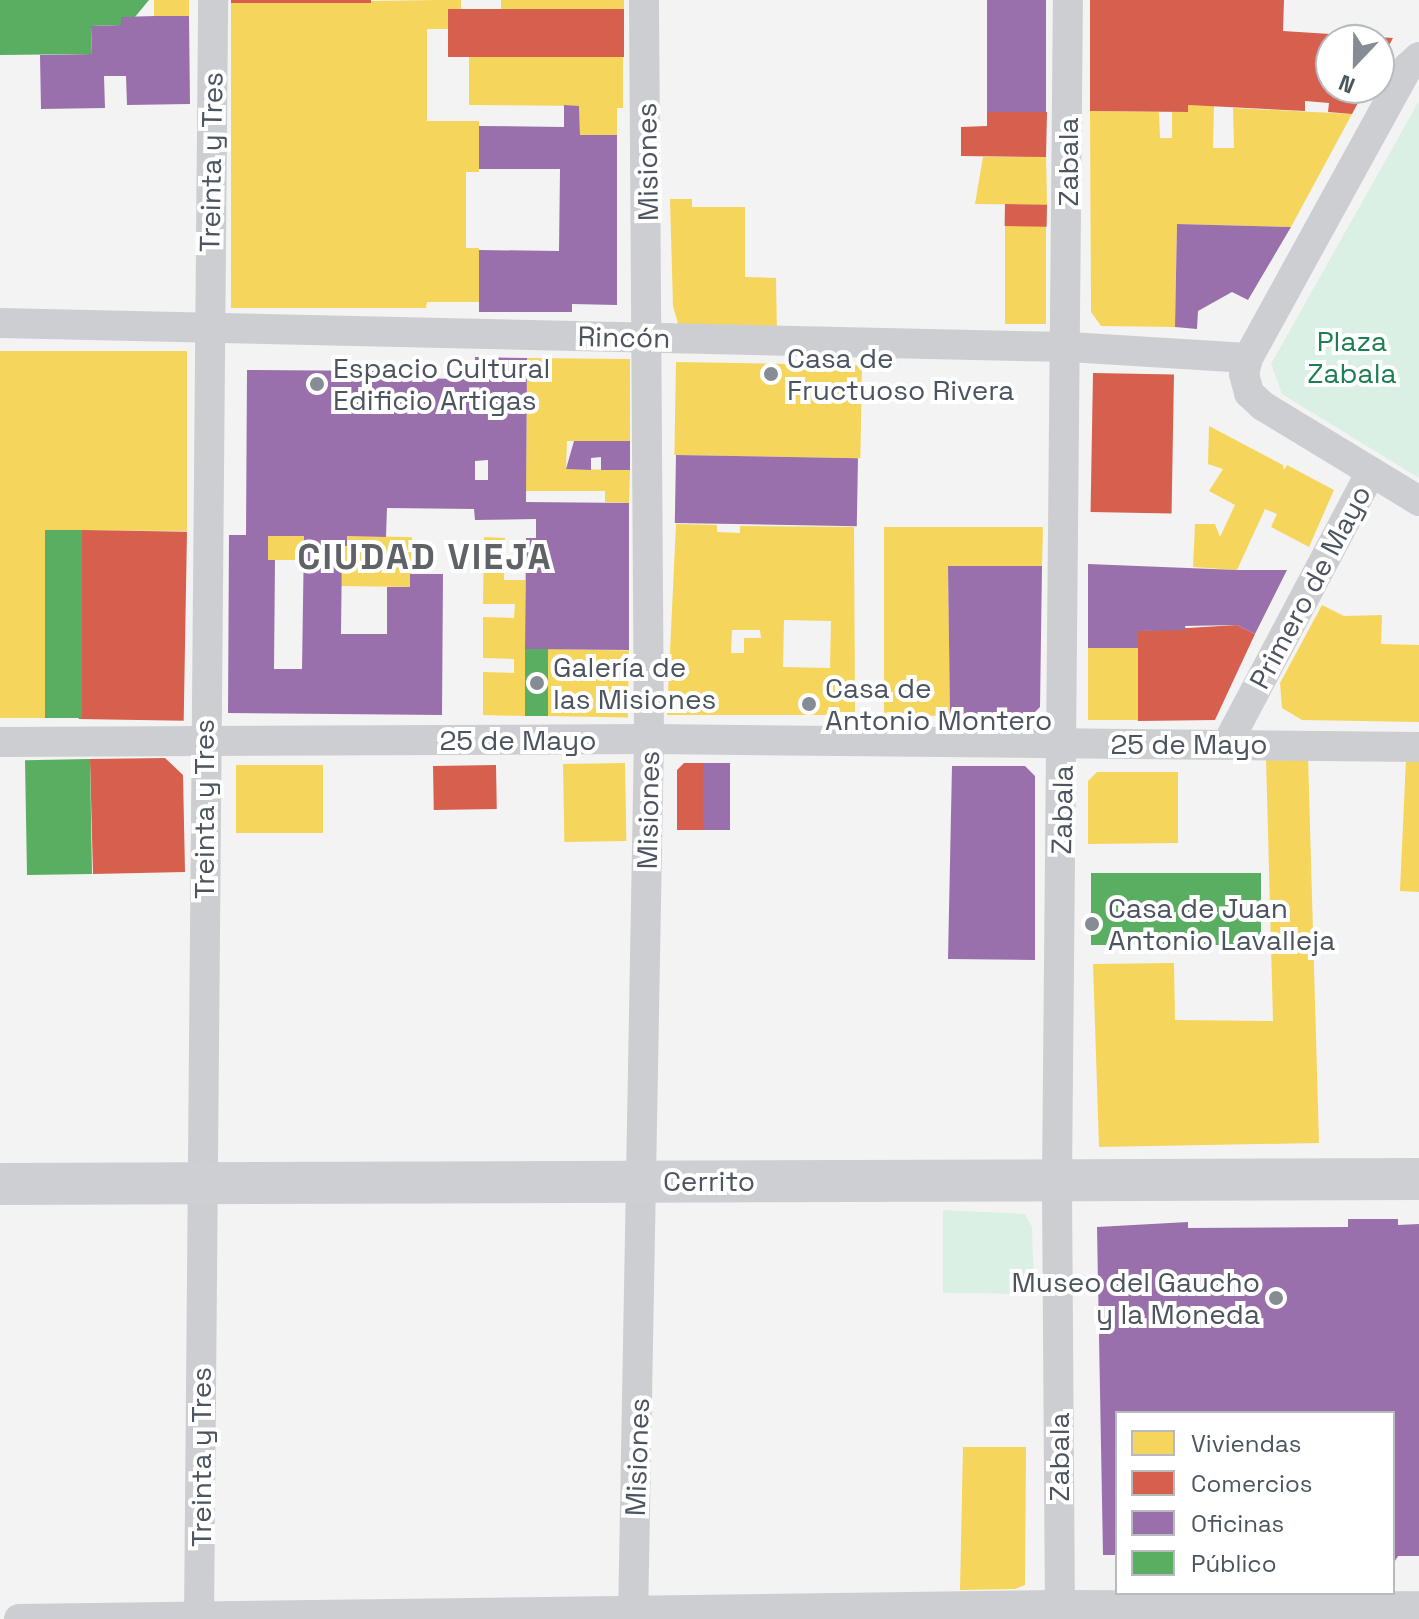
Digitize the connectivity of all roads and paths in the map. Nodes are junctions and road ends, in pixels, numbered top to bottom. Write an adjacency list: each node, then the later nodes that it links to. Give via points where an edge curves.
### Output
1 (213, 0): 6 (street, Treinta y Tres)
2 (644, 0): 7 (street, Misiones)
3 (1068, 0): 8 (street, Zabala)
4 (1419, 57): 9 (street, via 1408,67)
5 (0, 323): 6 (street, Rincón)
6 (209, 327): 7 (street, Rincón); 14 (street, Treinta y Tres)
7 (649, 338): 8 (street, Rincón); 12 (street, Misiones)
8 (1069, 347): 9 (street, Rincón); 15 (street, Zabala)
9 (1248, 358): 10 (street, via 1244,374 1249,393 1263,406)
10 (1371, 472): 11 (street); 16 (street, Primero de Mayo)
11 (1419, 501)
12 (649, 739): 14 (street, 25 de Mayo); 15 (street, 25 de Mayo); 20 (street, Misiones)
13 (0, 742): 14 (street, 25 de Mayo)
14 (204, 743): 22 (street, Treinta y Tres)
15 (1063, 744): 16 (street, 25 de Mayo); 19 (street, Zabala)
16 (1227, 744): 17 (street, 25 de Mayo)
17 (1419, 747)
18 (1419, 1179): 19 (street, Cerrito)
19 (1057, 1180): 20 (street, Cerrito); 24 (street, Zabala)
20 (644, 1182): 22 (street, Cerrito); 25 (street, Misiones)
21 (0, 1184): 22 (street, Cerrito)
22 (203, 1184): 26 (street, Treinta y Tres)
23 (1419, 1606): 24 (street)
24 (1060, 1612): 25 (street)
25 (633, 1616): 26 (street)
26 (199, 1618): 27 (street)
27 (19, 1619)

